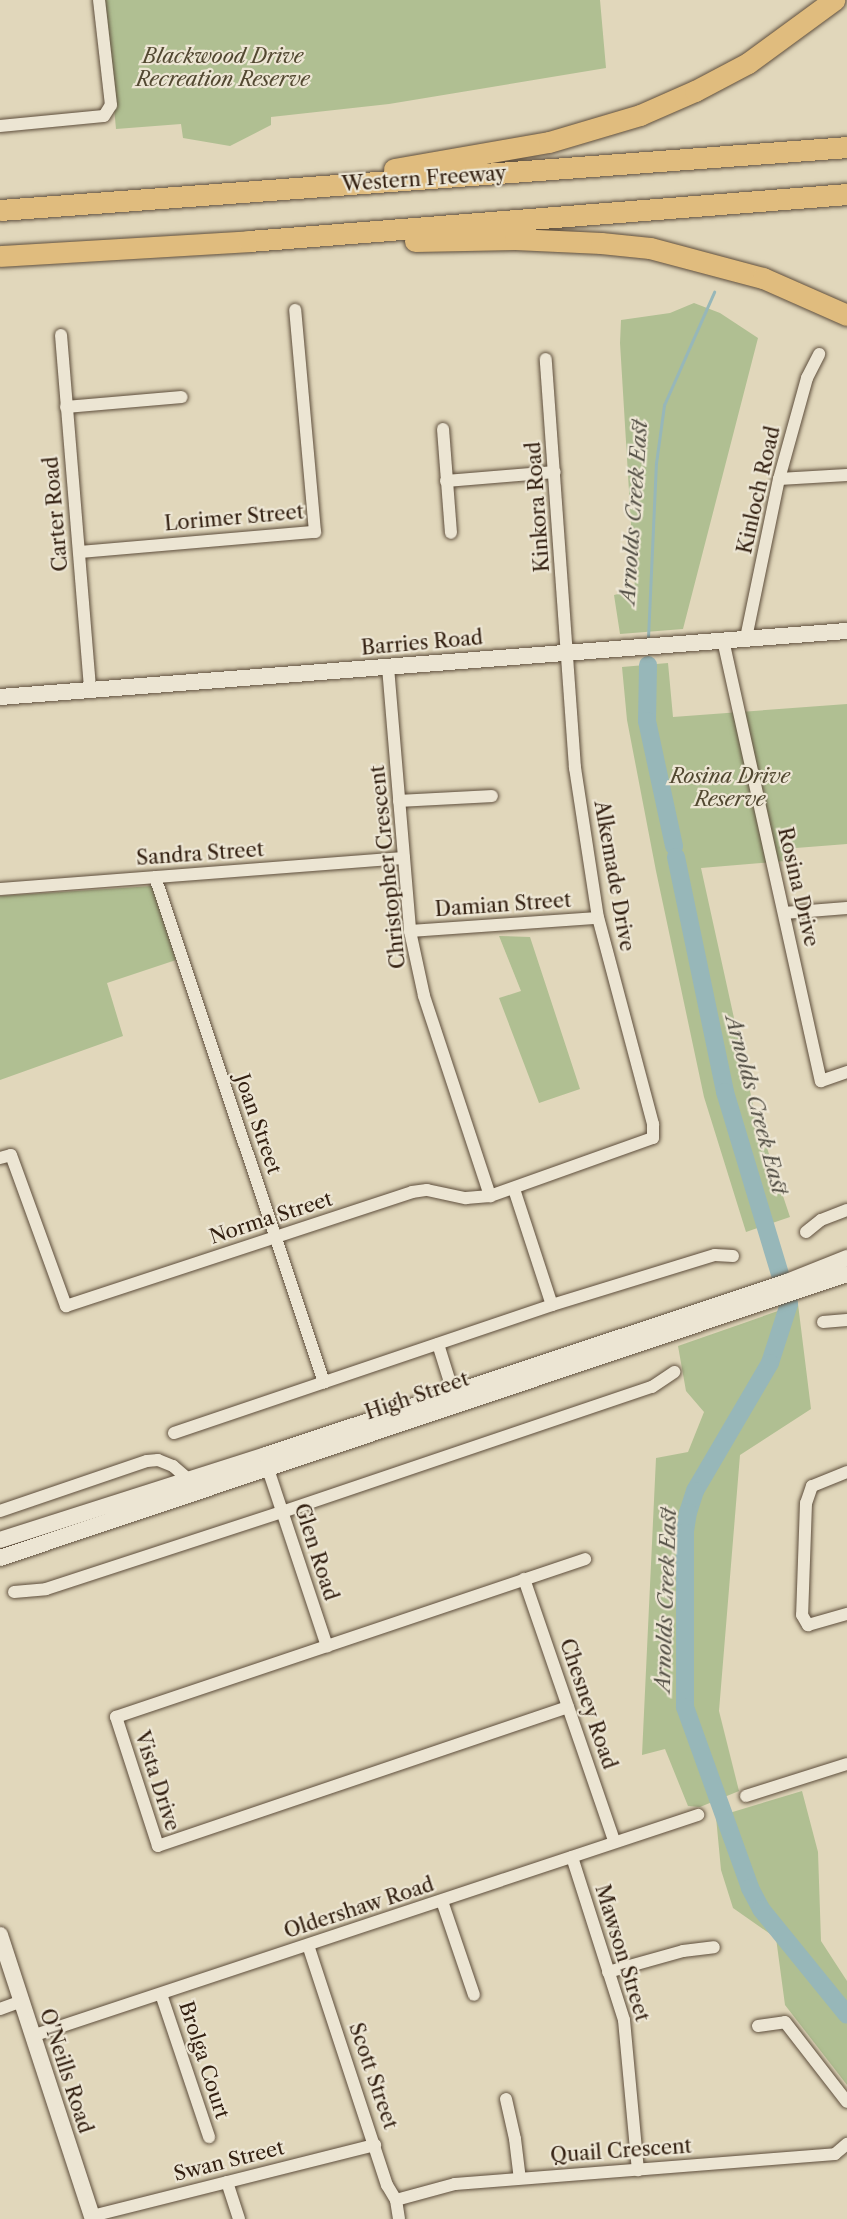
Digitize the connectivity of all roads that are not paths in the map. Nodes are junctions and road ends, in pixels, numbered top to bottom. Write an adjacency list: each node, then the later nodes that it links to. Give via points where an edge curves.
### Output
1 (99, 0): 3 (street, via 111,105 104,116)
2 (834, 0): 5 (highway, via 769,49 721,78 658,108 604,127 510,150)
3 (0, 126)
4 (847, 147): 5 (highway, Western Freeway)
5 (228, 194): 7 (highway, Western Freeway)
6 (847, 194): 8 (highway)
7 (0, 210)
8 (300, 237): 9 (highway); 11 (highway, via 367,242 556,241 650,248 763,278)
9 (0, 256)
10 (295, 310): 23 (street, Lorimer Street, via 315,532)
11 (847, 315)
12 (61, 335): 16 (street, Carter Road)
13 (819, 354): 20 (street, Kinloch Road, via 807,378)
14 (546, 359): 18 (street, Kinkora Road)
15 (182, 398): 16 (street)
16 (66, 407): 23 (street, Carter Road)
17 (443, 429): 21 (street)
18 (555, 472): 21 (street); 27 (street, Kinkora Road)
19 (847, 475): 20 (street)
20 (779, 479): 25 (street, Kinloch Road)
21 (446, 481): 22 (street)
22 (451, 533)
23 (80, 552): 29 (street, Carter Road)
24 (847, 631): 25 (main road, Barries Road)
25 (746, 639): 26 (main road, Barries Road)
26 (723, 640): 27 (main road, Barries Road); 37 (street, Rosina Drive)
27 (568, 652): 28 (main road, Barries Road); 38 (street, Alkemade Drive, via 575,768)
28 (388, 667): 29 (main road, Barries Road); 32 (street, Christopher Crescent)
29 (90, 690): 30 (main road, Barries Road)
30 (0, 697)
31 (492, 796): 32 (street)
32 (399, 801): 33 (street, Christopher Crescent)
33 (404, 858): 34 (street, Sandra Street); 39 (street, Christopher Crescent)
34 (155, 877): 35 (street, Sandra Street); 47 (street, Joan Street)
35 (0, 889)
36 (847, 908): 37 (street)
37 (784, 913): 40 (street, Rosina Drive, via 821,1081)
38 (598, 918): 39 (street, Damian Street); 41 (street, Alkemade Drive, via 653,1124)
39 (410, 931): 44 (street, Christopher Crescent, via 424,996)
40 (847, 1072)
41 (653, 1138): 43 (street, Norma Street)
42 (0, 1158): 47 (street, Norma Street, via 11,1155 66,1306)
43 (514, 1189): 44 (street, Norma Street); 52 (street)
44 (490, 1196): 47 (street, Norma Street, via 466,1198 427,1190 412,1192)
45 (847, 1210): 46 (street, via 821,1220)
46 (806, 1232)
47 (276, 1238): 57 (street, Joan Street)
48 (734, 1256): 52 (street, via 715,1255)
49 (847, 1258): 51 (main road, High Street)
50 (847, 1274): 51 (main road, High Street)
51 (782, 1290): 58 (main road, High Street)
52 (552, 1305): 55 (street)
53 (847, 1320): 54 (street)
54 (823, 1322)
55 (438, 1344): 57 (street); 58 (street, High Street)
56 (674, 1372): 64 (street, via 652,1387)
57 (324, 1382): 59 (street)
58 (456, 1398): 60 (main road, High Street)
59 (174, 1433)
60 (267, 1462): 62 (main road, High Street); 64 (street, Glen Road); 66 (main road, High Street)
61 (847, 1472): 70 (street, via 812,1486 806,1503 802,1615 808,1624)
62 (188, 1479): 63 (street, via 173,1466 158,1460 147,1461); 65 (main road, High Street)
63 (0, 1511)
64 (282, 1512): 69 (street, via 46,1589); 71 (street, Glen Road)
65 (0, 1540)
66 (0, 1558)
67 (585, 1559): 68 (street, Vista Drive)
68 (524, 1579): 71 (street, Vista Drive); 72 (street, Chesney Road)
69 (14, 1592)
70 (847, 1614)
71 (327, 1646): 72 (street, Vista Drive, via 116,1717 158,1846)
72 (568, 1707): 76 (street, Chesney Road)
73 (847, 1764): 74 (street)
74 (746, 1796)
75 (698, 1815): 76 (street, Oldershaw Road)
76 (614, 1841): 77 (street, Oldershaw Road)
77 (572, 1857): 78 (street, Oldershaw Road); 82 (street, Mawson Street)
78 (442, 1901): 80 (street, Oldershaw Road); 84 (street)
79 (0, 1935): 85 (main road, O'Neills Road)
80 (308, 1945): 83 (street, Oldershaw Road); 93 (street, Scott Street)
81 (714, 1947): 82 (street)
82 (608, 1972): 94 (street, Mawson Street, via 624,2020)
83 (161, 1994): 88 (street, Oldershaw Road); 91 (street, Brolga Court)
84 (474, 1995)
85 (22, 2001): 86 (street); 88 (main road, O'Neills Road)
86 (0, 2009)
87 (758, 2026): 90 (street, via 786,2022)
88 (32, 2037): 98 (main road, O'Neills Road)
89 (506, 2099): 95 (street)
90 (847, 2102)
91 (209, 2137)
92 (847, 2144): 94 (street, Quail Crescent, via 835,2154)
93 (375, 2145): 96 (street, Swan Street); 97 (street, Scott Street, via 387,2185)
94 (638, 2170): 95 (street, Quail Crescent)
95 (520, 2178): 97 (street, Quail Crescent, via 455,2184)
96 (227, 2182): 98 (street, Swan Street); 99 (street)
97 (396, 2200): 100 (street, Scott Street)
98 (92, 2217)
99 (239, 2219)
100 (399, 2219)

